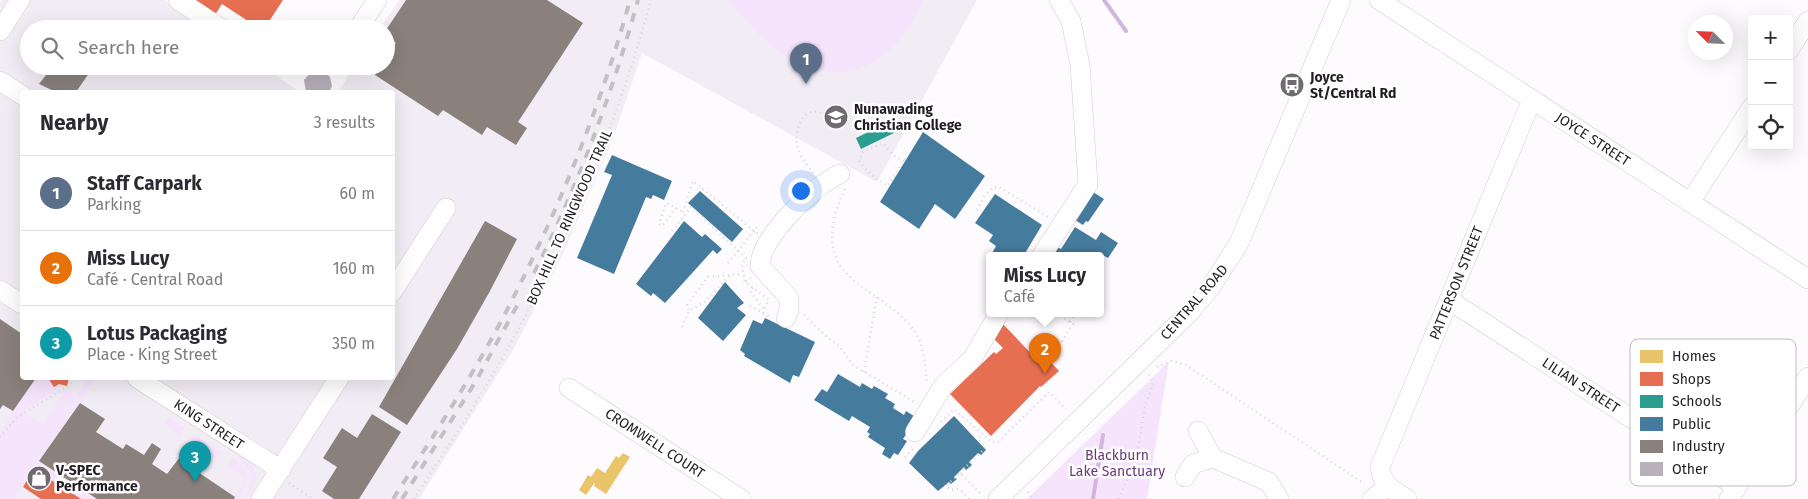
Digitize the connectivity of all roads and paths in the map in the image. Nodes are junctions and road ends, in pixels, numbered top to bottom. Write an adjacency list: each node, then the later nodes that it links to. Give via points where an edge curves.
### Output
1 (20, 0): 11 (street)
2 (178, 0): 8 (street)
3 (377, 0): 9 (street)
4 (651, 0): 85 (path, BOX HILL TO RINGWOOD TRAIL, via 604,141 554,259 483,390)
5 (1059, 0): 28 (street, via 1071,21 1080,65 1088,184)
6 (1341, 0): 58 (street, CENTRAL ROAD, via 1233,255 1211,287)
7 (1379, 0): 15 (street, JOYCE STREET)
8 (208, 20)
9 (364, 20)
10 (1808, 21): 12 (street)
11 (0, 31)
12 (1793, 44)
13 (0, 81): 14 (street)
14 (20, 94)
15 (1534, 100): 22 (street, JOYCE STREET); 46 (street, PATTERSON STREET)
16 (1748, 113): 22 (street)
17 (835, 127): 20 (path, via 823,114 816,112 802,118 797,145 813,174)
18 (907, 156): 19 (path)
19 (904, 161): 19 (path, via 893,155 884,143 863,152 859,161 870,174 888,186)
20 (808, 177)
21 (843, 180): 45 (path, via 832,226 834,250 847,274); 51 (street, via 824,183 799,205 761,254 760,266 783,290)
22 (1690, 202): 40 (street, JOYCE STREET)
23 (446, 208): 42 (street)
24 (676, 208): 24 (path, via 666,203 659,224 662,226); 26 (path)
25 (977, 210): 28 (path, via 985,195 999,187)
26 (685, 213): 29 (path); 30 (path, via 693,180); 33 (path, via 691,208)
27 (764, 220): 30 (path)
28 (1061, 226): 35 (street)
29 (672, 230)
30 (755, 231): 31 (path); 33 (path)
31 (752, 240)
32 (749, 249): 36 (path)
33 (737, 251): 36 (path); 37 (path)
34 (752, 252): 36 (path)
35 (1044, 252)
36 (746, 258): 38 (path)
37 (728, 262)
38 (743, 274): 39 (path); 41 (path)
39 (729, 276): 50 (path, via 706,301); 50 (path, via 708,277 687,305)
40 (1808, 279)
41 (745, 282)
42 (395, 287)
43 (753, 288): 49 (path, via 750,291)
44 (0, 290): 47 (street)
45 (877, 296): 59 (path); 66 (path, via 905,321 919,340)
46 (1449, 300): 69 (street, LILIAN STREET); 80 (street, PATTERSON STREET, via 1380,467 1380,476)
47 (20, 303)
48 (750, 306): 51 (path)
49 (764, 310)
50 (688, 311): 56 (path)
51 (782, 313): 59 (path, via 798,302 807,318)
52 (997, 317): 66 (street, via 972,359)
53 (1062, 317): 55 (path)
54 (1073, 317): 55 (path)
55 (1070, 322): 57 (path, via 1073,324)
56 (682, 328)
57 (1061, 343)
58 (1143, 367): 81 (path, via 1171,360 1186,365); 88 (street, CENTRAL ROAD); 89 (path, via 1153,383 1145,406 1137,455)
59 (864, 372): 66 (path, via 921,407)
60 (1808, 377): 65 (street)
61 (74, 380): 73 (path, via 69,386 17,416)
62 (139, 380): 77 (street, KING STREET)
63 (338, 380): 77 (street)
64 (569, 388): 86 (street, CROMWELL COURT)
65 (1796, 396)
66 (932, 397): 68 (path); 74 (street)
67 (1066, 409): 72 (path, via 1049,392 998,442 992,442)
68 (950, 412): 70 (path); 72 (path, via 954,409)
69 (1630, 423)
70 (938, 425)
71 (1198, 431): 76 (street)
72 (982, 434): 78 (path, via 978,439 986,446)
73 (0, 437)
74 (917, 438): 75 (path)
75 (905, 457)
76 (1213, 458): 79 (street, via 1193,464); 90 (street, via 1268,482)
77 (279, 473): 83 (street); 84 (path)
78 (960, 473): 82 (path); 87 (path, via 946,486 950,490 959,489)
79 (1185, 477)
80 (1388, 486): 81 (street); 91 (street)
81 (1367, 491)
82 (980, 493)
83 (261, 499)
84 (313, 499)
85 (414, 499)
86 (741, 499)
87 (969, 499)
88 (998, 499)
89 (1119, 499)
90 (1279, 499)
91 (1407, 499)

